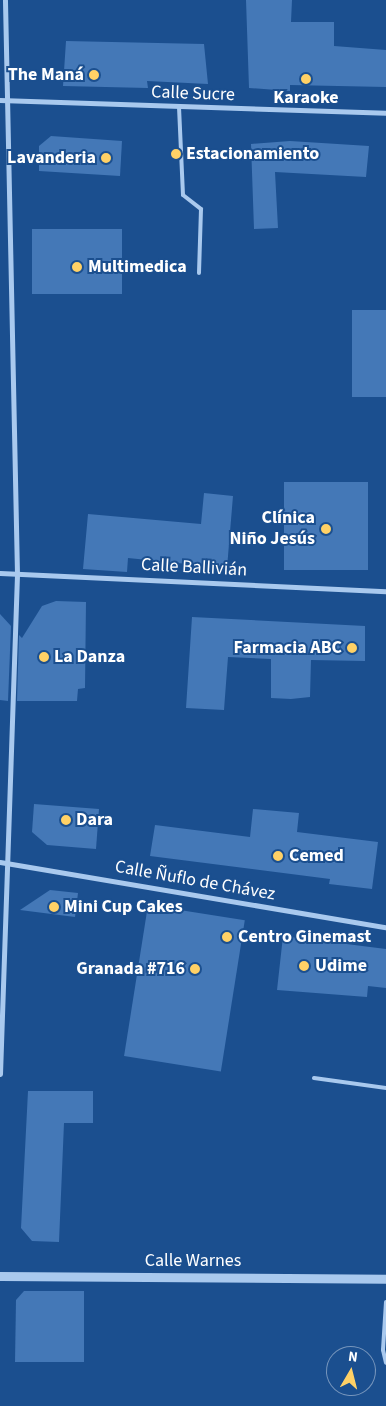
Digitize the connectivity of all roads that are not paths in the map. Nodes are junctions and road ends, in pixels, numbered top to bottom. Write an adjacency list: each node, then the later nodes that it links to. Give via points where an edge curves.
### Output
1 (4, 0): 2 (street)
2 (3, 101): 3 (street, Calle Sucre); 7 (street)
3 (178, 107): 4 (street, Calle Sucre); 5 (lane, via 183,195 201,209)
4 (386, 114)
5 (200, 273)
6 (0, 573): 7 (street, Calle Ballivián)
7 (17, 574): 8 (street, Calle Ballivián); 10 (street)
8 (386, 591)
9 (0, 862): 10 (street, Calle Ñuflo de Chávez)
10 (9, 862): 11 (street, Calle Ñuflo de Chávez); 12 (street)
11 (386, 927)
12 (0, 1074)
13 (314, 1078): 14 (lane)
14 (386, 1088)
15 (0, 1276): 16 (street, Calle Warnes)
16 (386, 1279)
17 (386, 1302): 18 (lane, via 383,1350)
18 (386, 1363)

